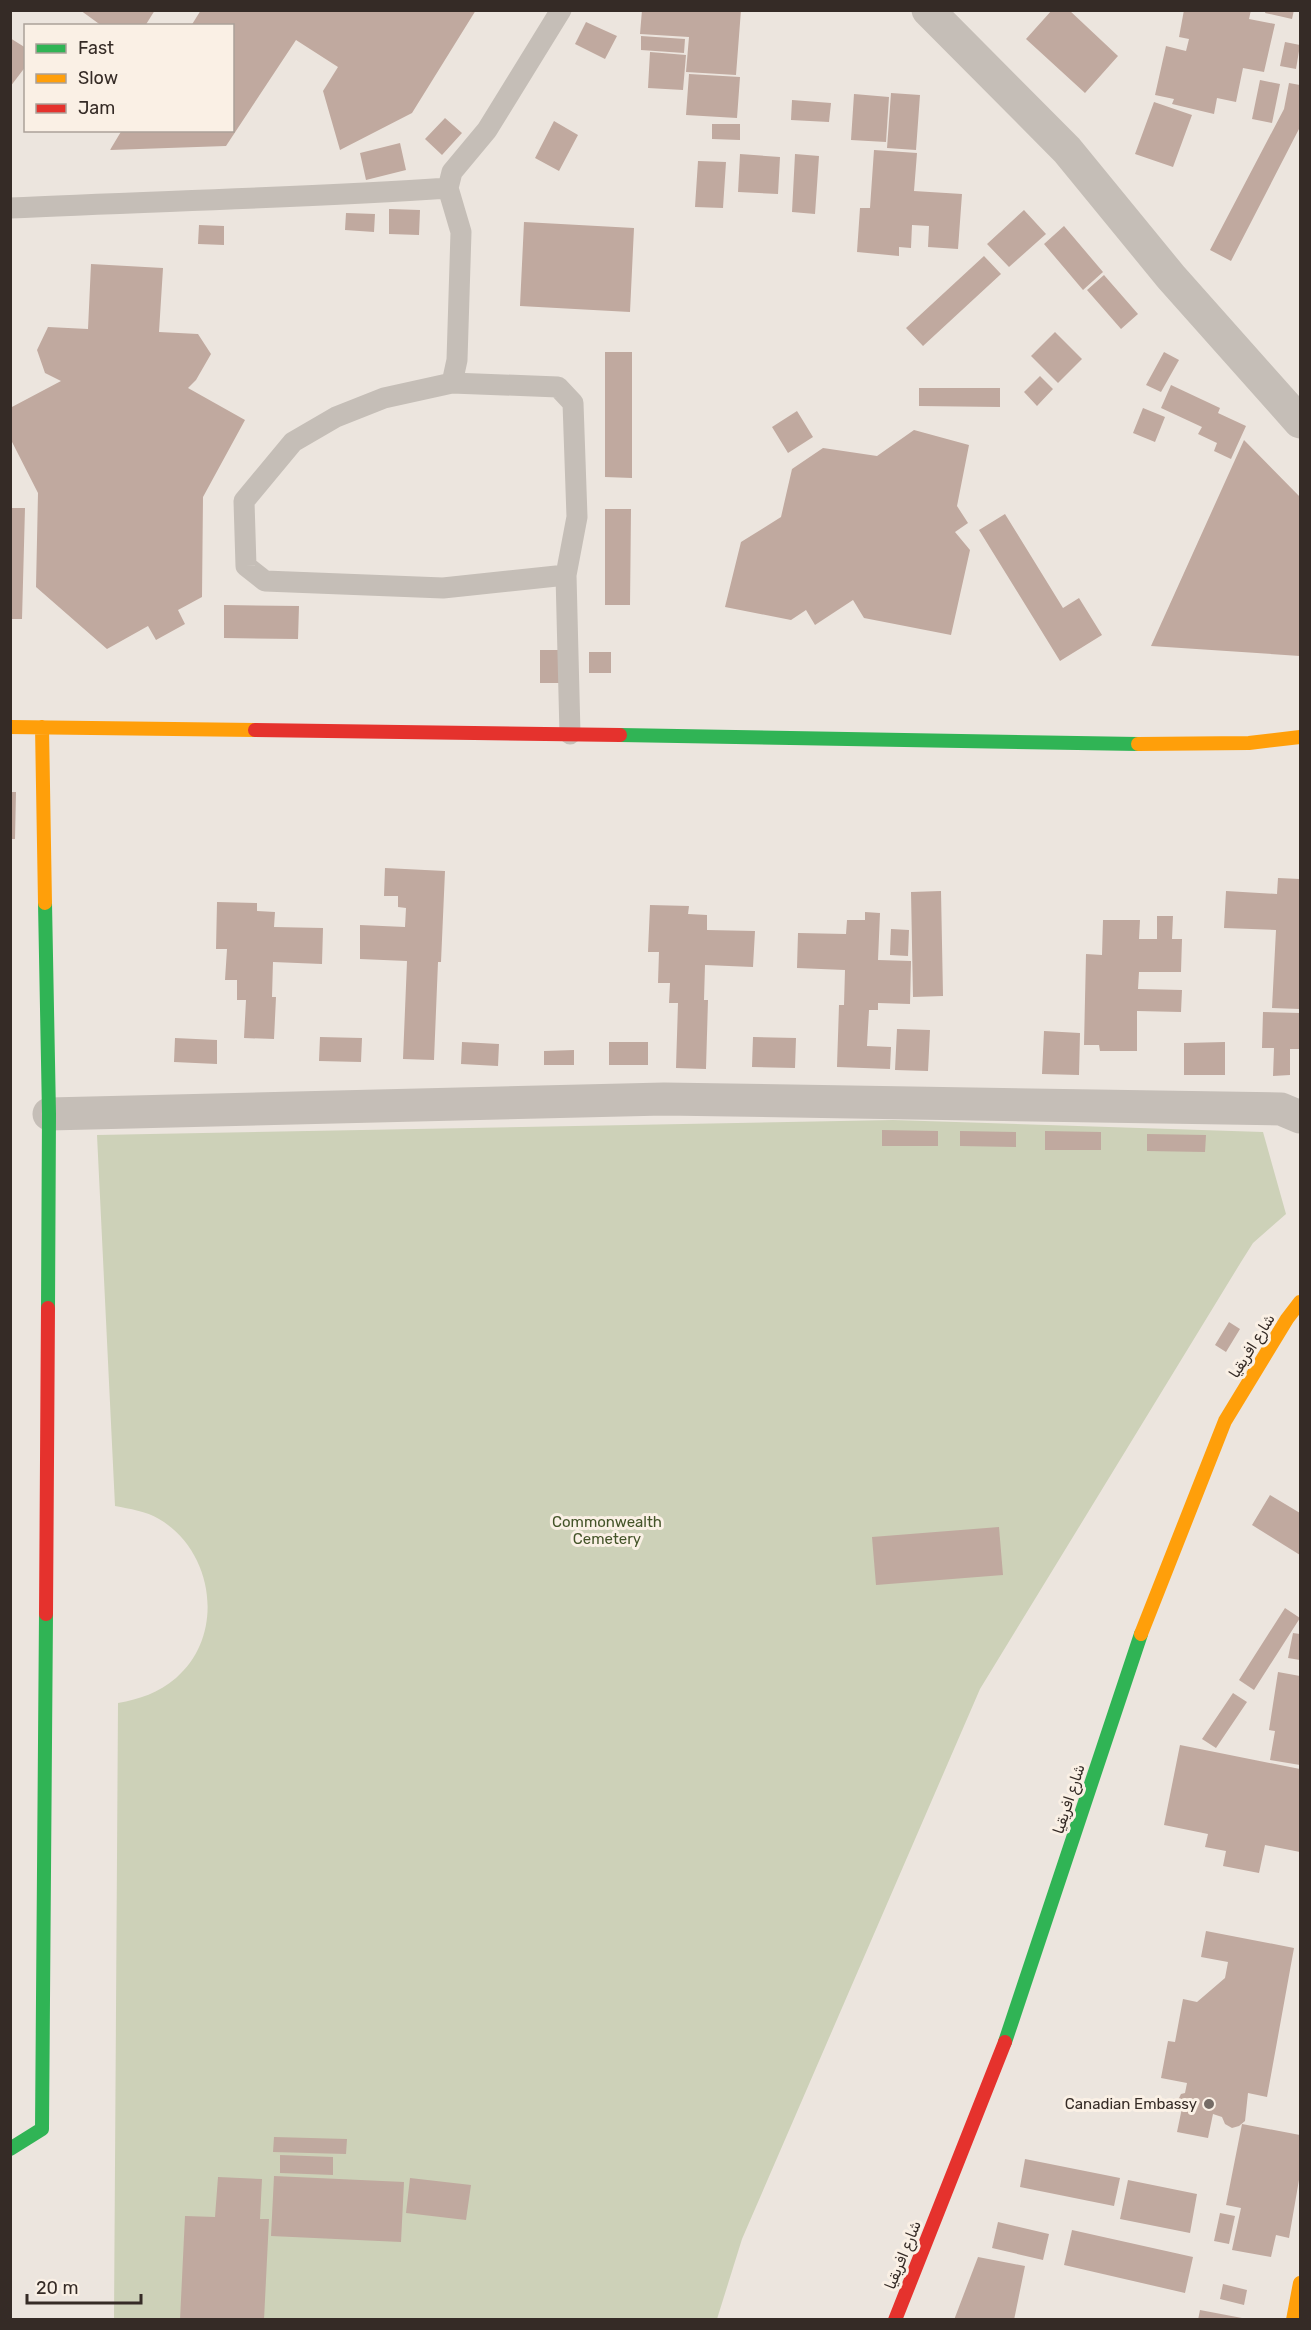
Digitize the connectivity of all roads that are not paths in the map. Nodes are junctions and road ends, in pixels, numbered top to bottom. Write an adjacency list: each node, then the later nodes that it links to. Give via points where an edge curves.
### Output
1 (561, 10): 3 (lane, via 487,130 452,172)
2 (943, 16): 6 (street, via 1067,150)
3 (448, 188): 4 (lane); 5 (lane, via 461,232 457,360)
4 (10, 208)
5 (452, 383): 7 (lane, via 558,387 573,403 577,516); 7 (lane, via 384,398 336,417 292,442 244,501 246,566 265,581 443,588)
6 (1300, 422)
7 (566, 575): 10 (lane)
8 (10, 727): 9 (main road)
9 (42, 728): 10 (main road); 14 (main road)
10 (570, 734): 12 (main road, via 1098,745)
11 (1300, 737): 12 (main road)
12 (1249, 743): 13 (main road)
13 (1290, 753)
14 (49, 1114): 15 (street, via 664,1099 1281,1108); 17 (main road, via 42,2129)
15 (1300, 1117)
16 (1300, 1302): 19 (main road, شارع افريقيا, via 1225,1421 1145,1623 1015,2015)
17 (10, 2149)
18 (1300, 2283): 20 (main road)
19 (895, 2319)
20 (1293, 2319)

